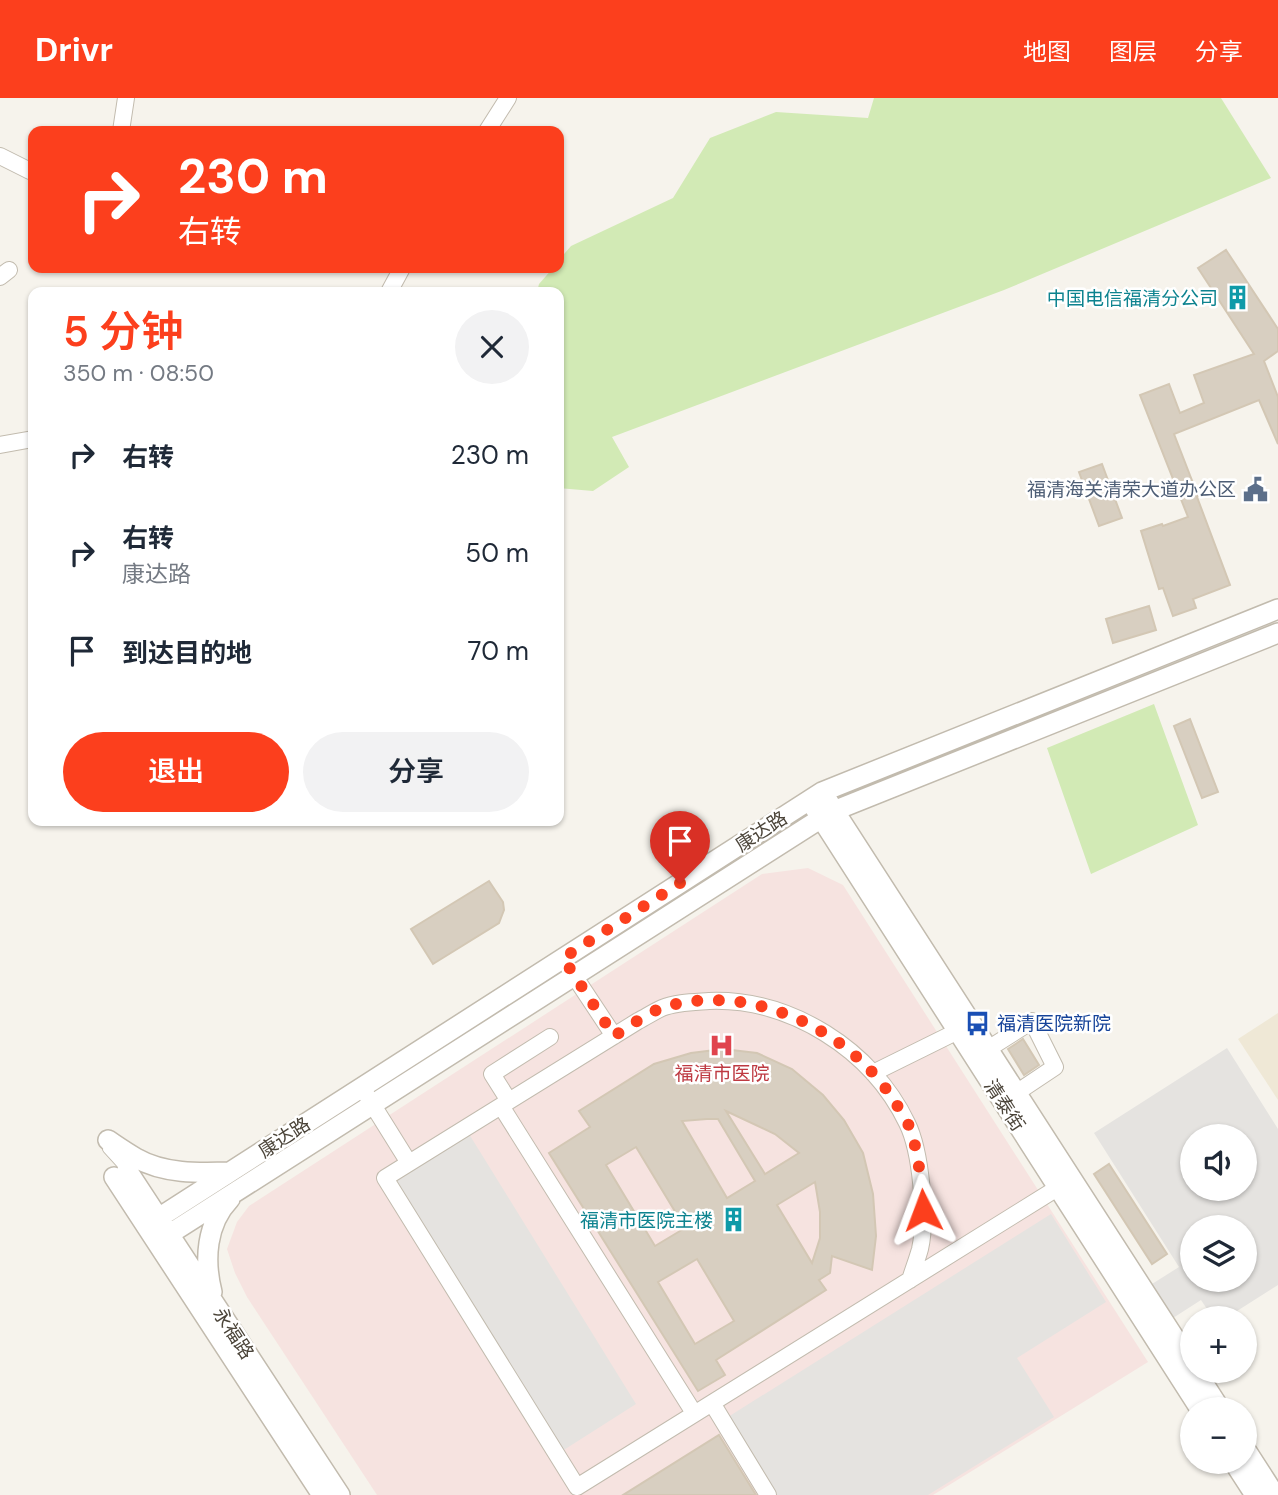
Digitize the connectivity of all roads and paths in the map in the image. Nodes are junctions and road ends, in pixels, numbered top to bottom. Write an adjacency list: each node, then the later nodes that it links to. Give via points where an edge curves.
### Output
1 (126, 98): 3 (street)
2 (506, 99): 4 (street)
3 (122, 126)
4 (489, 126)
5 (0, 156): 6 (street)
6 (28, 170)
7 (28, 440): 8 (street)
8 (0, 445)
9 (1278, 609): 11 (street, 康达路)
10 (1278, 633): 12 (street, 康达路)
11 (816, 797): 12 (street, 清泰街); 13 (street, 康达路)
12 (828, 814): 14 (street, 康达路); 15 (street, 清泰街); 18 (street, 清泰街)
13 (563, 958): 14 (street); 21 (street, 康达路)
14 (575, 975): 16 (street); 21 (street, 康达路)
15 (958, 1031): 19 (street); 27 (street, 清泰街)
16 (614, 1036): 19 (street, via 663,1008 723,1000 795,1017 821,1030); 22 (street)
17 (550, 1037): 22 (street, via 492,1074)
18 (988, 1049): 20 (street, 清泰街); 20 (street, via 1032,1021 1055,1067)
19 (873, 1073): 29 (street, via 908,1125 920,1167 920,1247)
20 (1016, 1093): 27 (street, 清泰街)
21 (367, 1096): 24 (street); 26 (street, 康达路)
22 (505, 1104): 24 (street); 34 (street)
23 (108, 1140): 25 (lane, via 107,1149); 26 (street, via 159,1168)
24 (409, 1163): 34 (street, via 385,1178 577,1487)
25 (121, 1174): 28 (street, 永福路)
26 (235, 1180): 28 (street, 康达路); 30 (street, via 213,1226 208,1255)
27 (1065, 1183): 29 (street); 31 (street, 清泰街); 32 (street, 清泰街)
28 (158, 1230): 30 (street, 永福路); 37 (street, 永福路)
29 (910, 1280): 33 (street)
30 (215, 1304): 38 (street, 永福路)
31 (1180, 1348)
32 (1193, 1397)
33 (712, 1403): 34 (street); 39 (street)
34 (694, 1413)
35 (1257, 1467): 41 (street)
36 (1241, 1474): 40 (street)
37 (323, 1495)
38 (340, 1495)
39 (768, 1495)
40 (1255, 1495)
41 (1275, 1495)

